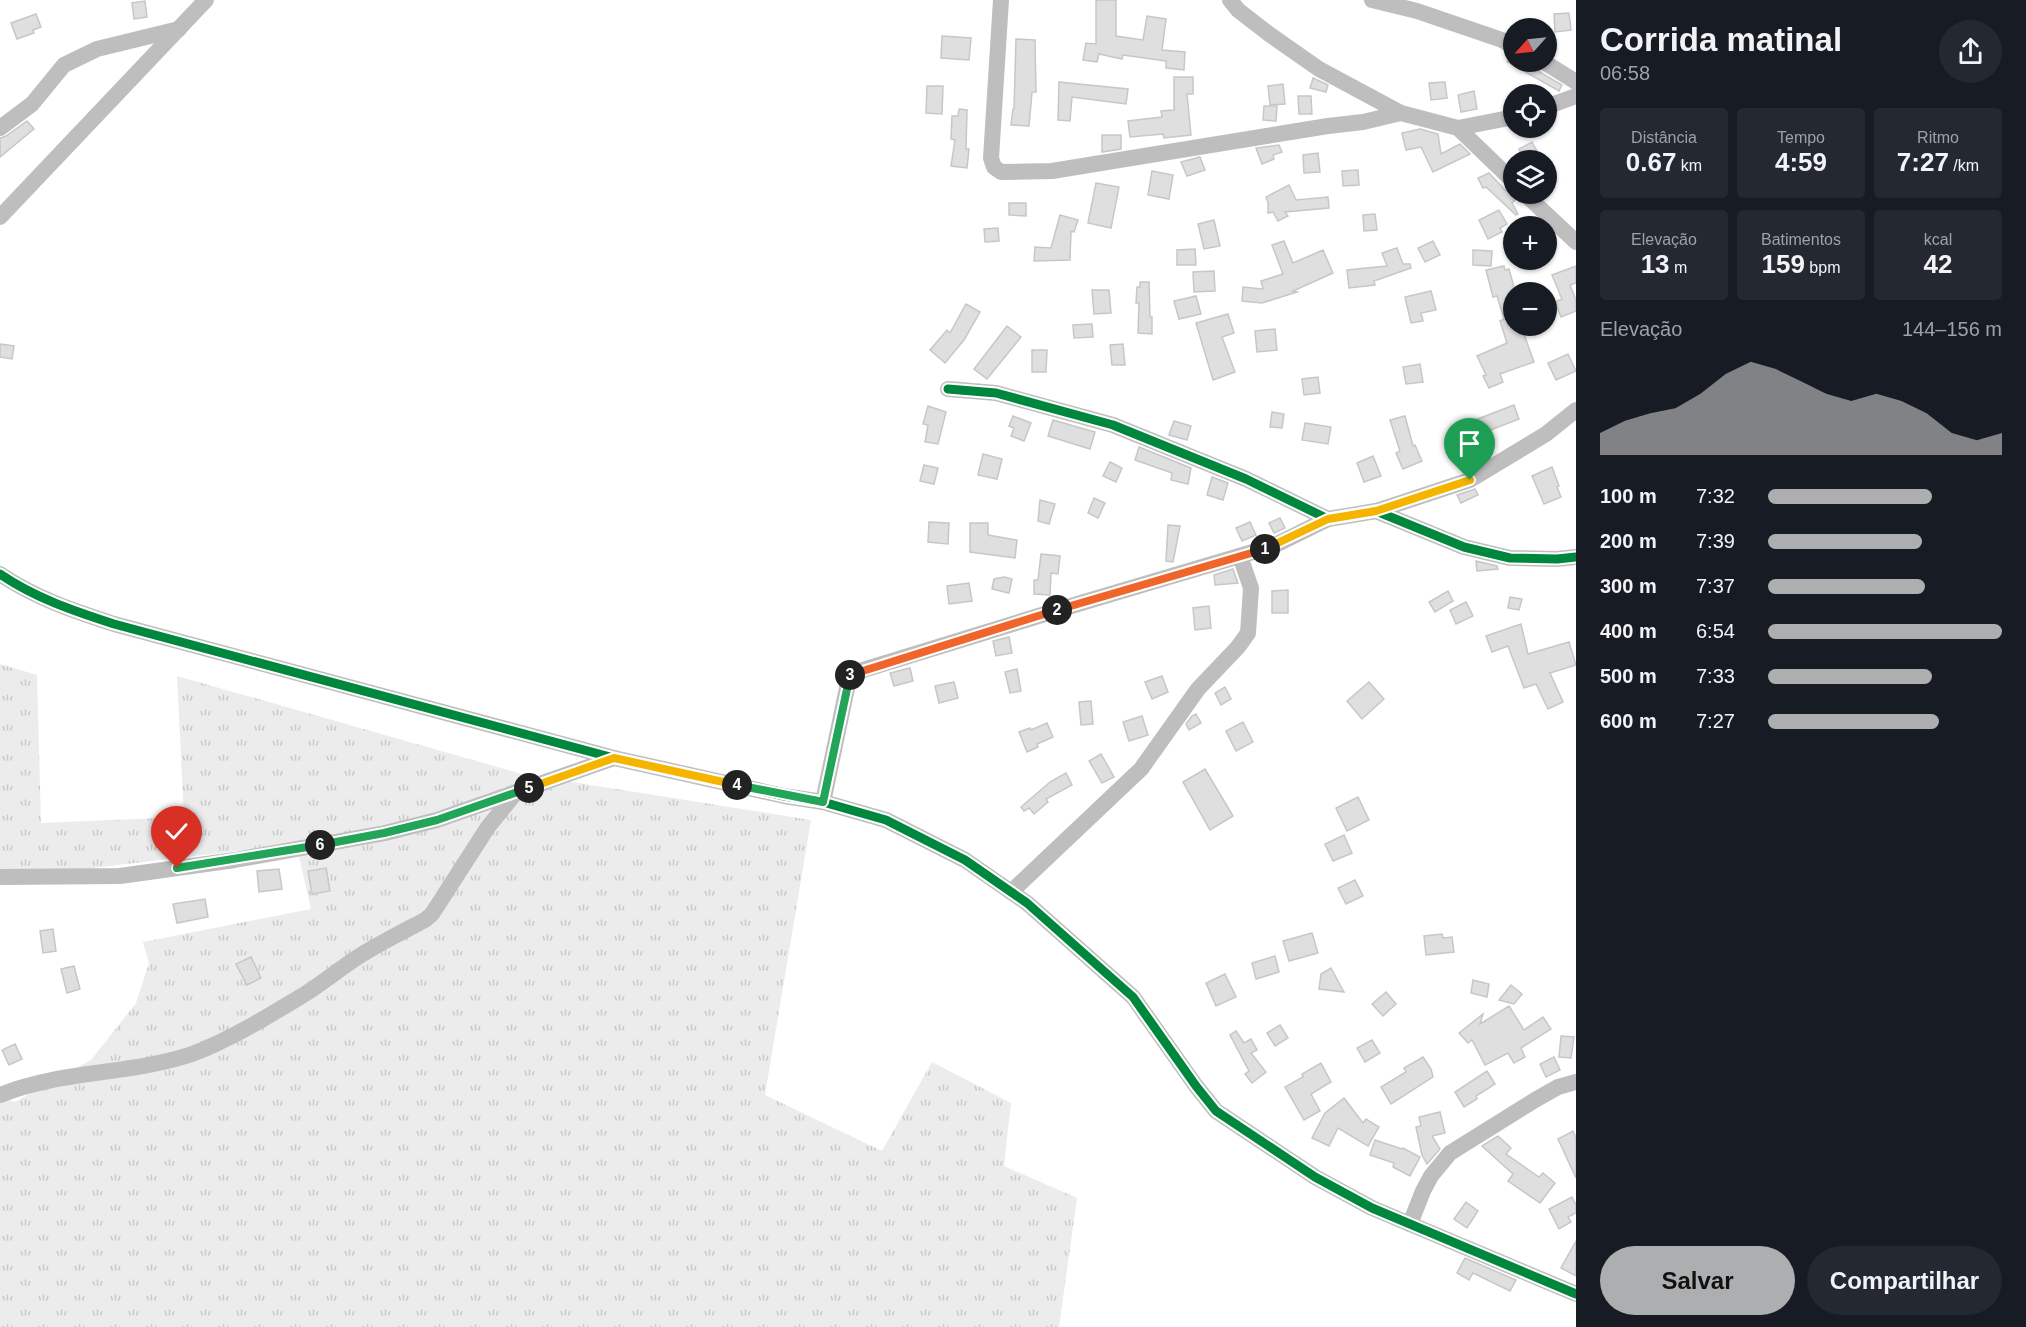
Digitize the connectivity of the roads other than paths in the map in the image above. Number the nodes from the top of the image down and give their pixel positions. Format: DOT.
graph roads {
  1 [pos="206,0"];
  2 [pos="1001,0"];
  3 [pos="1230,0"];
  4 [pos="1372,0"];
  5 [pos="179,29"];
  6 [pos="1503,40"];
  7 [pos="1557,70"];
  8 [pos="1576,82"];
  9 [pos="1576,96"];
  10 [pos="1557,103"];
  11 [pos="1401,113"];
  12 [pos="1503,119"];
  13 [pos="0,128"];
  14 [pos="1458,128"];
  15 [pos="1503,171"];
  16 [pos="1536,204"];
  17 [pos="0,217"];
  18 [pos="1576,242"];
  19 [pos="948,389"];
  20 [pos="1576,410"];
  21 [pos="1376,511"];
  22 [pos="1328,519"];
  23 [pos="1239,556"];
  24 [pos="1576,556"];
  25 [pos="0,574"];
  26 [pos="614,758"];
  27 [pos="514,794"];
  28 [pos="823,802"];
  29 [pos="0,877"];
  30 [pos="1011,891"];
  31 [pos="1576,1082"];
  32 [pos="0,1095"];
  33 [pos="1410,1224"];
  34 [pos="1576,1294"];
  1 -- 5 [label="street"];
  2 -- 11 [label="street"];
  3 -- 11 [label="street"];
  4 -- 6 [label="street"];
  5 -- 13 [label="street"];
  5 -- 17 [label="street"];
  7 -- 8 [label="street"];
  9 -- 10 [label="street"];
  11 -- 14 [label="street"];
  12 -- 14 [label="street"];
  14 -- 15 [label="street"];
  16 -- 18 [label="street"];
  19 -- 22 [label="street"];
  20 -- 21 [label="street"];
  21 -- 22 [label="street"];
  21 -- 24 [label="street"];
  22 -- 23 [label="street"];
  23 -- 28 [label="street"];
  23 -- 30 [label="street"];
  25 -- 26 [label="street"];
  26 -- 27 [label="street"];
  26 -- 28 [label="street"];
  27 -- 29 [label="street"];
  27 -- 32 [label="street"];
  28 -- 30 [label="street"];
  30 -- 33 [label="street"];
  31 -- 33 [label="street"];
  33 -- 34 [label="street"];
}
